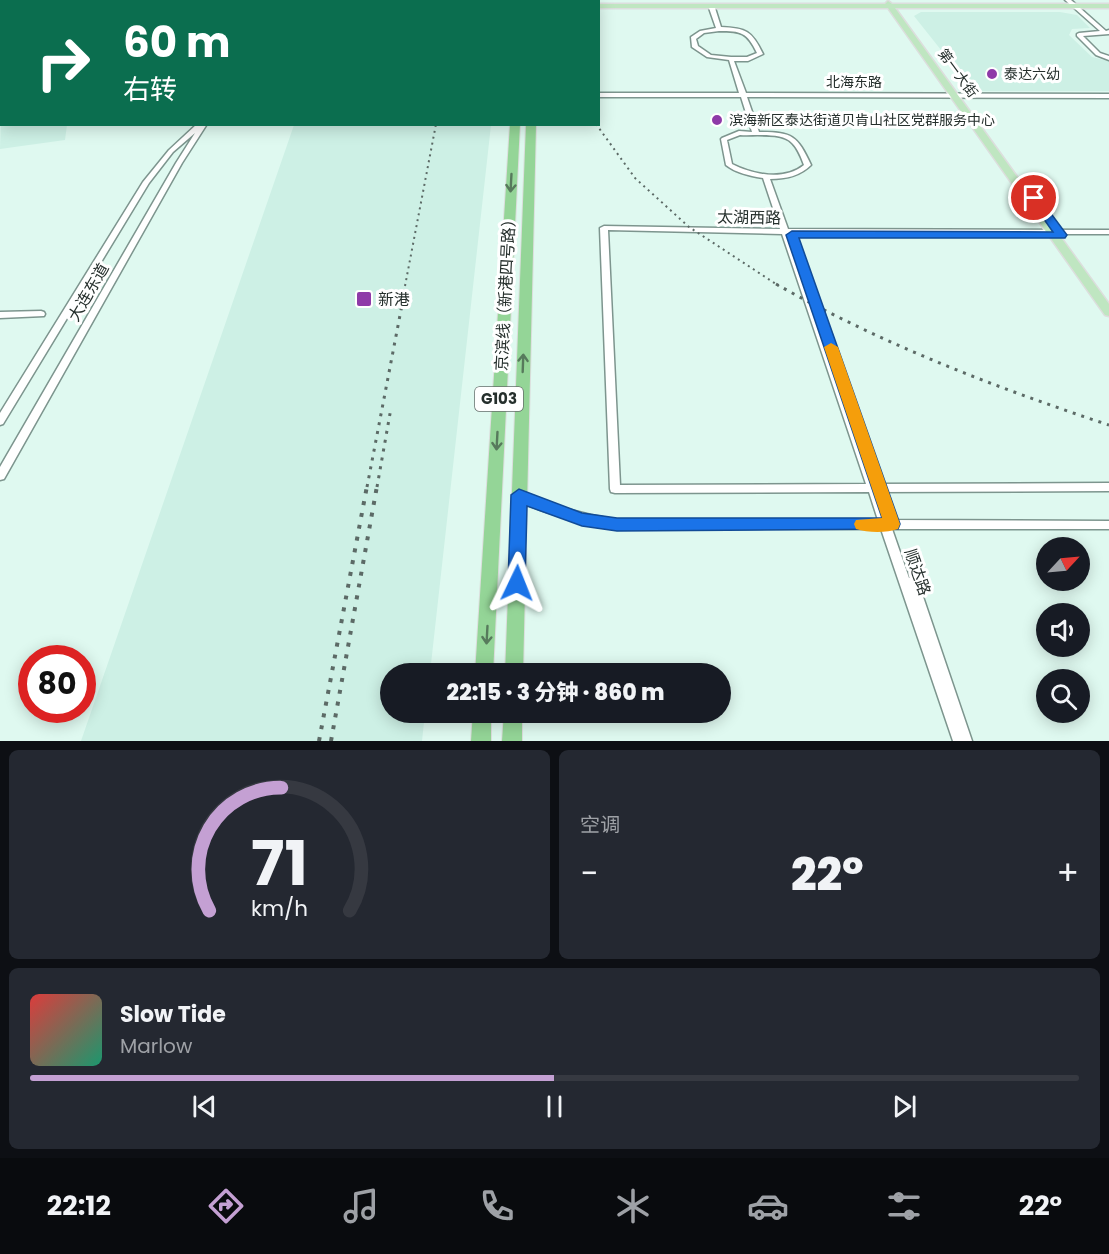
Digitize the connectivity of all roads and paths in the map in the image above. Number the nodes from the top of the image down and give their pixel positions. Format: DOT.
graph roads {
  1 [pos="556,0"];
  2 [pos="583,0"];
  3 [pos="610,0"];
  4 [pos="769,0"];
  5 [pos="1068,0"];
  6 [pos="891,3"];
  7 [pos="798,6"];
  8 [pos="1075,6"];
  9 [pos="1109,6"];
  10 [pos="600,8"];
  11 [pos="600,8"];
  12 [pos="712,9"];
  13 [pos="719,29"];
  14 [pos="1106,32"];
  15 [pos="1109,58"];
  16 [pos="730,59"];
  17 [pos="742,94"];
  18 [pos="600,95"];
  19 [pos="958,95"];
  20 [pos="1109,96"];
  21 [pos="201,126"];
  22 [pos="202,126"];
  23 [pos="514,126"];
  24 [pos="531,126"];
  25 [pos="756,134"];
  26 [pos="769,176"];
  27 [pos="789,233"];
  28 [pos="1057,234"];
  29 [pos="1109,234"];
  30 [pos="1109,302"];
  31 [pos="1109,312"];
  32 [pos="41,314"];
  33 [pos="0,315"];
  34 [pos="0,421"];
  35 [pos="0,476"];
  36 [pos="1109,487"];
  37 [pos="877,488"];
  38 [pos="519,495"];
  39 [pos="889,524"];
  40 [pos="1109,525"];
  41 [pos="485,663"];
  42 [pos="514,663"];
  43 [pos="482,723"];
  44 [pos="513,723"];
  45 [pos="481,741"];
  46 [pos="512,741"];
  47 [pos="959,741"];
  48 [pos="966,741"];
  1 -- 2 [label="main road"];
  3 -- 4 [label="main road"];
  5 -- 8 [label="street"];
  6 -- 7 [label="main road"];
  6 -- 8 [label="main road"];
  6 -- 19 [label="main road, 第一大街"];
  7 -- 10 [label="main road"];
  7 -- 12 [label="main road"];
  8 -- 9 [label="main road"];
  8 -- 14 [label="street"];
  11 -- 12 [label="main road"];
  12 -- 13 [label="street"];
  13 -- 16 [label="street"];
  13 -- 16 [label="street"];
  14 -- 15 [label="street"];
  16 -- 17 [label="street"];
  17 -- 18 [label="street, 北海东路"];
  17 -- 19 [label="street, 北海东路"];
  17 -- 25 [label="street"];
  19 -- 20 [label="street, 北海东路"];
  19 -- 28 [label="main road, 第一大街"];
  21 -- 34 [label="street"];
  22 -- 35 [label="street, 大连东道"];
  23 -- 41 [label="highway, 京滨线（新港四号路） / G103, one-way"];
  38 -- 24 [label="highway, 京滨线（新港四号路） / G103, one-way"];
  25 -- 26 [label="street"];
  25 -- 26 [label="street"];
  26 -- 27 [label="street, 顺达路"];
  27 -- 28 [label="street, 太湖西路"];
  27 -- 37 [label="street, 顺达路"];
  27 -- 37 [label="street, 太湖西路"];
  28 -- 29 [label="street, 太湖西路"];
  28 -- 30 [label="main road, 第一大街"];
  28 -- 31 [label="main road, 第一大街"];
  32 -- 33 [label="street"];
  36 -- 37 [label="street"];
  37 -- 39 [label="street, 顺达路"];
  38 -- 39 [label="street"];
  38 -- 42 [label="highway, 京滨线（新港四号路） / G103"];
  39 -- 40 [label="street"];
  39 -- 47 [label="street, 顺达路"];
  39 -- 48 [label="street, 顺达路"];
  43 -- 45 [label="highway"];
  44 -- 46 [label="highway"];
}
